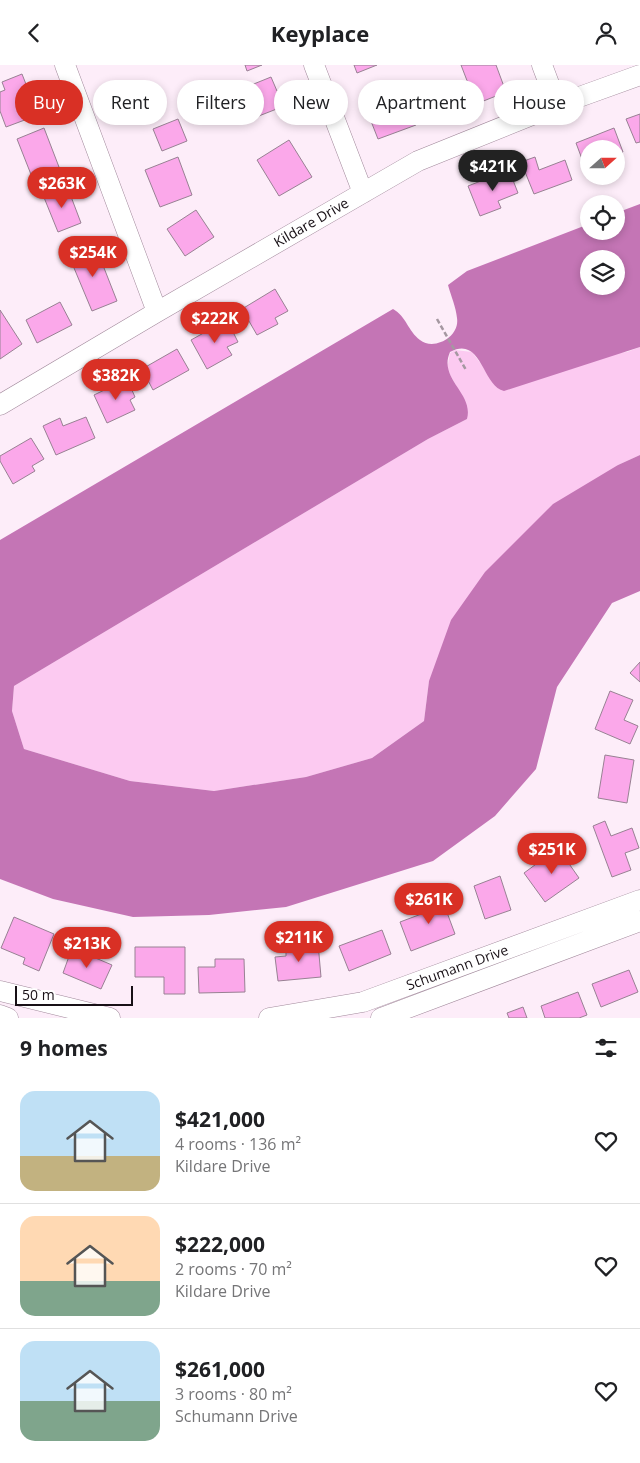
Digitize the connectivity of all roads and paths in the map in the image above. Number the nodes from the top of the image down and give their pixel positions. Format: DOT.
graph roads {
  1 [pos="65,65"];
  2 [pos="314,65"];
  3 [pos="542,65"];
  4 [pos="640,75"];
  5 [pos="548,80"];
  6 [pos="584,95"];
  7 [pos="507,125"];
  8 [pos="363,193"];
  9 [pos="157,311"];
  10 [pos="437,319"];
  11 [pos="466,370"];
  12 [pos="0,405"];
  13 [pos="640,900"];
  14 [pos="640,921"];
  15 [pos="0,991"];
  16 [pos="0,1015"];
  17 [pos="8,1018"];
  18 [pos="110,1018"];
  19 [pos="269,1018"];
  20 [pos="380,1018"];
  1 -- 9 [label="street"];
  2 -- 8 [label="street"];
  3 -- 5 [label="street"];
  4 -- 6 [label="street, Kildare Drive"];
  7 -- 8 [label="street, Kildare Drive"];
  8 -- 9 [label="street, Kildare Drive"];
  9 -- 12 [label="street, Kildare Drive"];
  10 -- 11 [label="path"];
  13 -- 19 [label="street, Schumann Drive"];
  14 -- 20 [label="street, Schumann Drive"];
  15 -- 18 [label="street"];
  16 -- 17 [label="street"];
}
